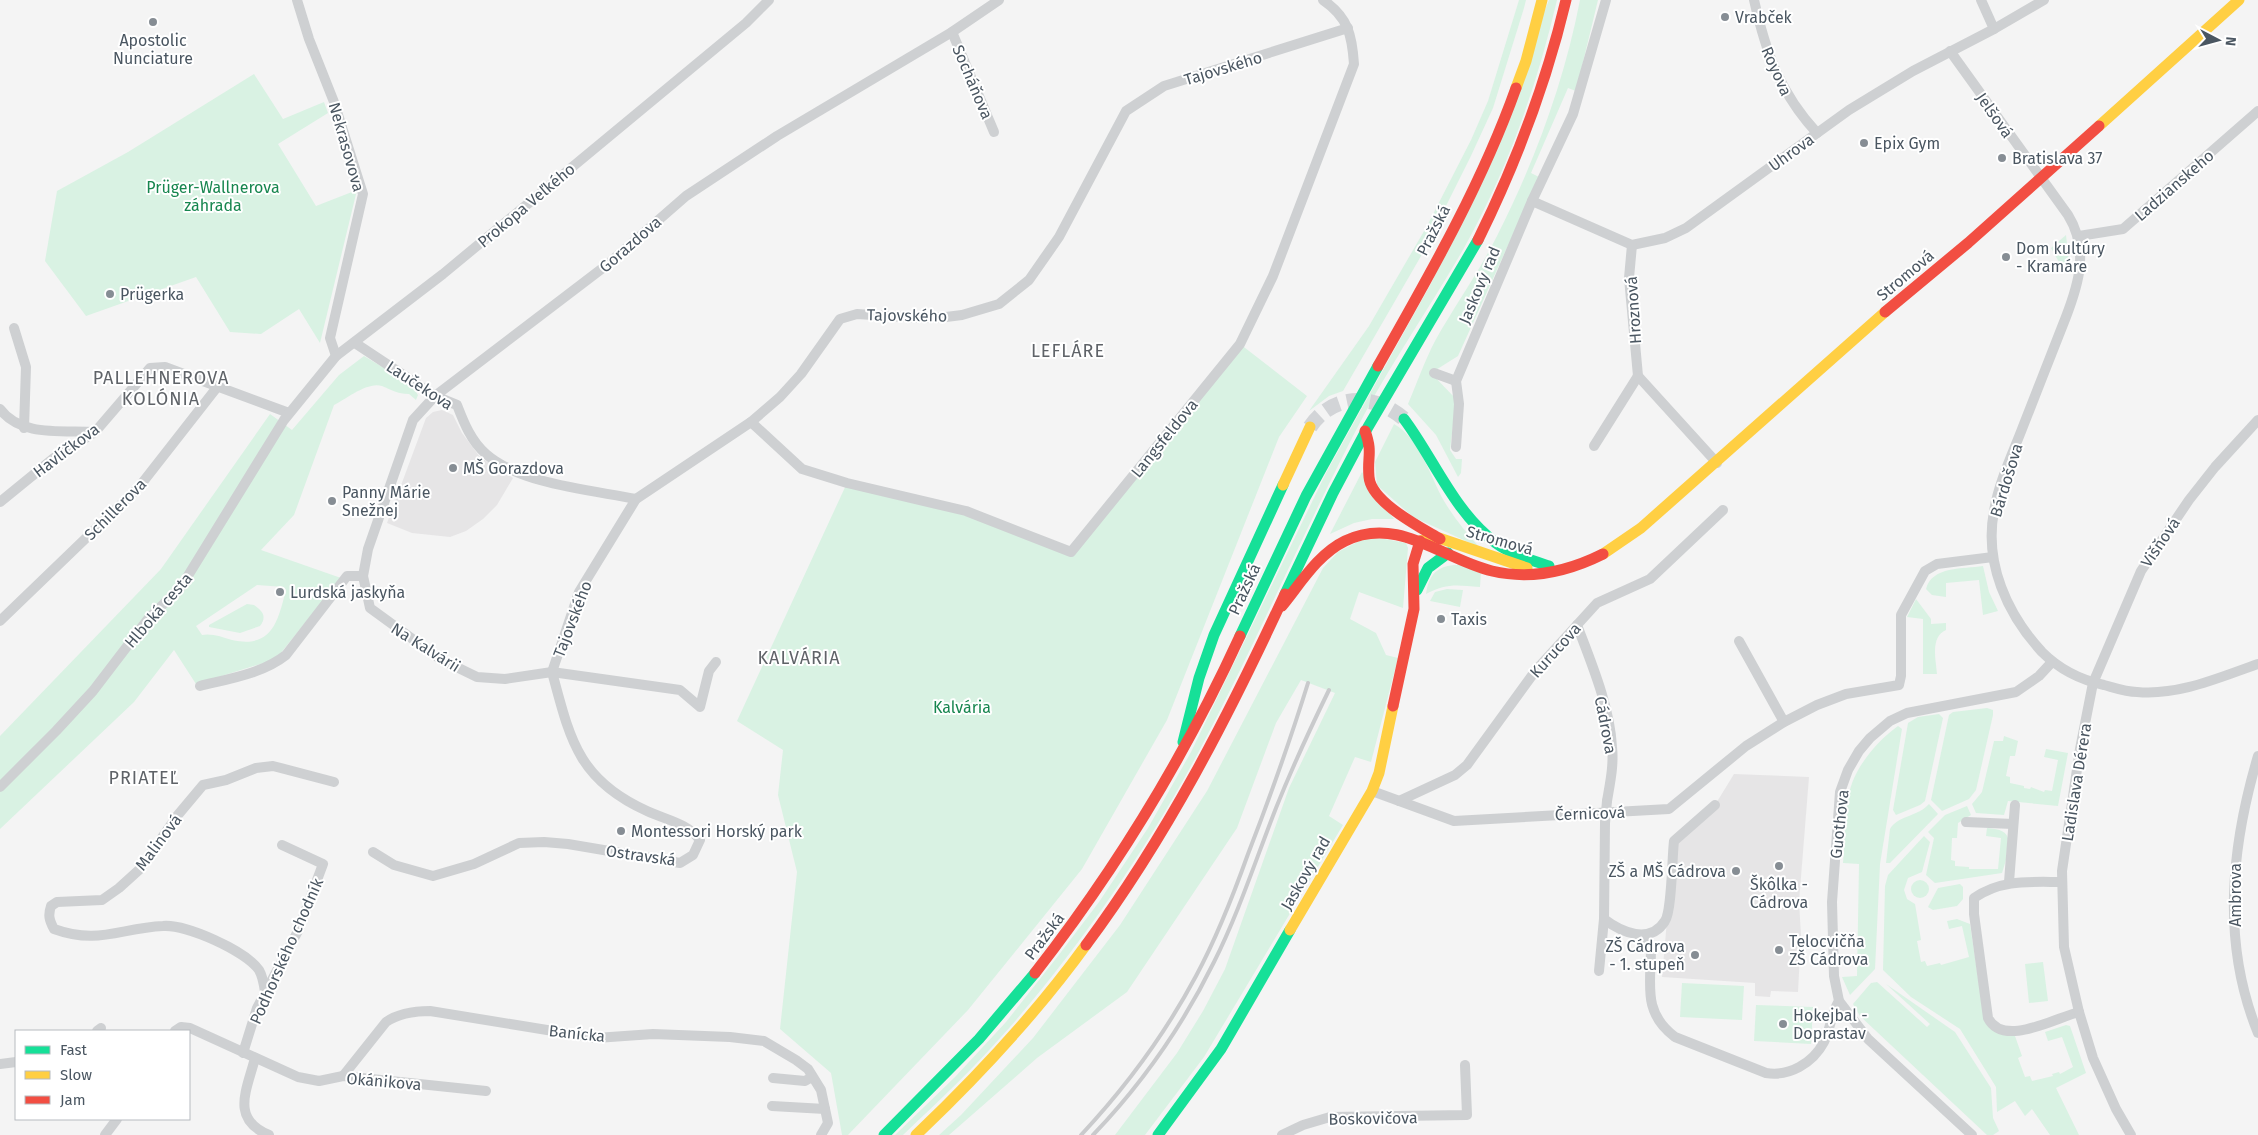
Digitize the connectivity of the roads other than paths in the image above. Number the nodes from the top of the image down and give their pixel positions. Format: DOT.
graph roads {
  1 [pos="297,0"];
  2 [pos="769,0"];
  3 [pos="999,0"];
  4 [pos="1323,0"];
  5 [pos="1542,0"];
  6 [pos="1566,0"];
  7 [pos="1606,0"];
  8 [pos="1754,0"];
  9 [pos="1981,0"];
  10 [pos="2044,0"];
  11 [pos="2239,0"];
  12 [pos="1348,28"];
  13 [pos="1994,29"];
  14 [pos="952,32"];
  15 [pos="1950,51"];
  16 [pos="2258,111"];
  17 [pos="994,132"];
  18 [pos="1817,133"];
  19 [pos="2040,178"];
  20 [pos="1532,201"];
  21 [pos="2079,236"];
  22 [pos="1632,245"];
  23 [pos="14,328"];
  24 [pos="355,343"];
  25 [pos="336,356"];
  26 [pos="1434,373"];
  27 [pos="1638,376"];
  28 [pos="1456,381"];
  29 [pos="218,386"];
  30 [pos="435,396"];
  31 [pos="0,408"];
  32 [pos="289,414"];
  33 [pos="1404,420"];
  34 [pos="2258,420"];
  35 [pos="751,422"];
  36 [pos="1310,427"];
  37 [pos="24,428"];
  38 [pos="95,432"];
  39 [pos="1365,432"];
  40 [pos="1594,446"];
  41 [pos="1456,447"];
  42 [pos="1717,463"];
  43 [pos="636,499"];
  44 [pos="0,502"];
  45 [pos="1723,510"];
  46 [pos="1439,538"];
  47 [pos="1420,541"];
  48 [pos="1448,553"];
  49 [pos="1993,557"];
  50 [pos="1583,564"];
  51 [pos="1549,566"];
  52 [pos="363,576"];
  53 [pos="1414,600"];
  54 [pos="1274,615"];
  55 [pos="0,621"];
  56 [pos="1577,624"];
  57 [pos="1739,642"];
  58 [pos="716,662"];
  59 [pos="2052,662"];
  60 [pos="2258,664"];
  61 [pos="552,672"];
  62 [pos="2093,683"];
  63 [pos="200,686"];
  64 [pos="1784,722"];
  65 [pos="1180,756"];
  66 [pos="2258,756"];
  67 [pos="334,782"];
  68 [pos="0,787"];
  69 [pos="1372,791"];
  70 [pos="1399,801"];
  71 [pos="1715,805"];
  72 [pos="2015,805"];
  73 [pos="1966,822"];
  74 [pos="2013,824"];
  75 [pos="282,844"];
  76 [pos="373,852"];
  77 [pos="2009,882"];
  78 [pos="2062,882"];
  79 [pos="1604,919"];
  80 [pos="1640,936"];
  81 [pos="1599,970"];
  82 [pos="265,992"];
  83 [pos="1839,1000"];
  84 [pos="2079,1012"];
  85 [pos="176,1030"];
  86 [pos="2258,1033"];
  87 [pos="242,1053"];
  88 [pos="255,1058"];
  89 [pos="15,1062"];
  90 [pos="0,1064"];
  91 [pos="1465,1066"];
  92 [pos="343,1076"];
  93 [pos="812,1076"];
  94 [pos="773,1078"];
  95 [pos="486,1091"];
  96 [pos="772,1106"];
  97 [pos="825,1109"];
  98 [pos="116,1120"];
  99 [pos="105,1135"];
  100 [pos="269,1135"];
  101 [pos="821,1135"];
  102 [pos="884,1135"];
  103 [pos="916,1135"];
  104 [pos="1158,1135"];
  105 [pos="1282,1135"];
  106 [pos="1972,1135"];
  107 [pos="2131,1135"];
  1 -- 25 [label="street, Nekrasovova"];
  2 -- 24 [label="street, Prokopa Veľkého"];
  3 -- 14 [label="street, Gorazdova"];
  4 -- 12 [label="street, Langsfeldova"];
  5 -- 65 [label="street, Pražská"];
  6 -- 39 [label="street"];
  7 -- 20 [label="street"];
  8 -- 18 [label="street, Royova"];
  9 -- 13 [label="street"];
  10 -- 13 [label="street, Uhrova"];
  11 -- 19 [label="street, Stromová"];
  12 -- 35 [label="street, Tajovského"];
  12 -- 35 [label="street, Langsfeldova"];
  13 -- 15 [label="street, Uhrova"];
  14 -- 17 [label="street, Socháňova"];
  14 -- 30 [label="street, Gorazdova"];
  15 -- 18 [label="street, Uhrova"];
  15 -- 19 [label="street, Jelšová"];
  16 -- 21 [label="street, Ladzianskeho"];
  18 -- 22 [label="street, Uhrova"];
  19 -- 21 [label="street, Bárdošova"];
  19 -- 42 [label="street, Stromová"];
  20 -- 22 [label="street"];
  20 -- 28 [label="street, Jaskový rad"];
  21 -- 49 [label="street, Bárdošova"];
  22 -- 27 [label="street, Hroznová"];
  23 -- 37 [label="street"];
  24 -- 25 [label="street, Prokopa Veľkého"];
  24 -- 30 [label="street, Laučekova"];
  25 -- 32 [label="street, Prokopa Veľkého"];
  26 -- 28 [label="street"];
  27 -- 40 [label="street"];
  27 -- 42 [label="street"];
  28 -- 41 [label="street, Jaskový rad"];
  29 -- 32 [label="street, Havlíčkova"];
  29 -- 38 [label="street, Havlíčkova"];
  29 -- 55 [label="street, Schillerova"];
  30 -- 43 [label="street, Laučekova"];
  30 -- 52 [label="street, Gorazdova"];
  31 -- 37 [label="street"];
  32 -- 68 [label="street, Hlboká cesta"];
  33 -- 51 [label="street"];
  34 -- 62 [label="street, Višňová"];
  35 -- 43 [label="street, Tajovského"];
  36 -- 65 [label="street"];
  37 -- 38 [label="street"];
  38 -- 44 [label="street, Havlíčkova"];
  39 -- 46 [label="street"];
  39 -- 54 [label="street"];
  42 -- 50 [label="street, Stromová"];
  43 -- 61 [label="street, Tajovského"];
  45 -- 56 [label="street, Kurucova"];
  46 -- 47 [label="street, Stromová"];
  46 -- 48 [label="street, Stromová"];
  46 -- 51 [label="street, Stromová"];
  47 -- 48 [label="street"];
  47 -- 53 [label="street, Jaskový rad"];
  47 -- 54 [label="street"];
  48 -- 50 [label="street, Stromová"];
  48 -- 53 [label="street, Jaskový rad"];
  49 -- 59 [label="street, Bárdošova"];
  49 -- 64 [label="street, Černicová"];
  50 -- 51 [label="street, Stromová"];
  52 -- 61 [label="street, Na Kalvárii"];
  52 -- 63 [label="street"];
  53 -- 69 [label="street, Jaskový rad"];
  54 -- 103 [label="street"];
  56 -- 70 [label="street, Kurucova"];
  56 -- 79 [label="street, Cádrova, bridge"];
  57 -- 64 [label="street"];
  58 -- 61 [label="street, Na Kalvárii"];
  59 -- 62 [label="street, Bárdošova"];
  59 -- 83 [label="street, Guothova"];
  60 -- 62 [label="street, Bárdošova"];
  61 -- 76 [label="street, Ostravská"];
  62 -- 78 [label="street, Ladislava Dérera"];
  64 -- 70 [label="street, Černicová"];
  65 -- 102 [label="street, Pražská"];
  66 -- 86 [label="street, Ambrova"];
  67 -- 82 [label="street, Malinová"];
  69 -- 70 [label="street, Černicová"];
  69 -- 104 [label="street, Jaskový rad"];
  71 -- 80 [label="street"];
  72 -- 74 [label="street"];
  73 -- 74 [label="street"];
  74 -- 77 [label="street"];
  75 -- 82 [label="street, Podhorského chodník"];
  77 -- 78 [label="street"];
  77 -- 84 [label="street"];
  78 -- 84 [label="street, Ladislava Dérera"];
  79 -- 80 [label="street"];
  79 -- 81 [label="street, Cádrova"];
  80 -- 83 [label="street"];
  82 -- 87 [label="street, Podhorského chodník"];
  83 -- 106 [label="street, Guothova"];
  84 -- 107 [label="street, Ladislava Dérera"];
  85 -- 87 [label="street, Okánikova"];
  87 -- 88 [label="street, Okánikova"];
  88 -- 92 [label="street, Okánikova"];
  88 -- 100 [label="street"];
  89 -- 90 [label="street"];
  91 -- 105 [label="street, Boskovičova"];
  92 -- 93 [label="street, Banícka"];
  92 -- 95 [label="street, Okánikova"];
  93 -- 94 [label="street"];
  93 -- 97 [label="street, Banícka"];
  96 -- 97 [label="street"];
  97 -- 101 [label="street"];
  98 -- 99 [label="street"];
}
